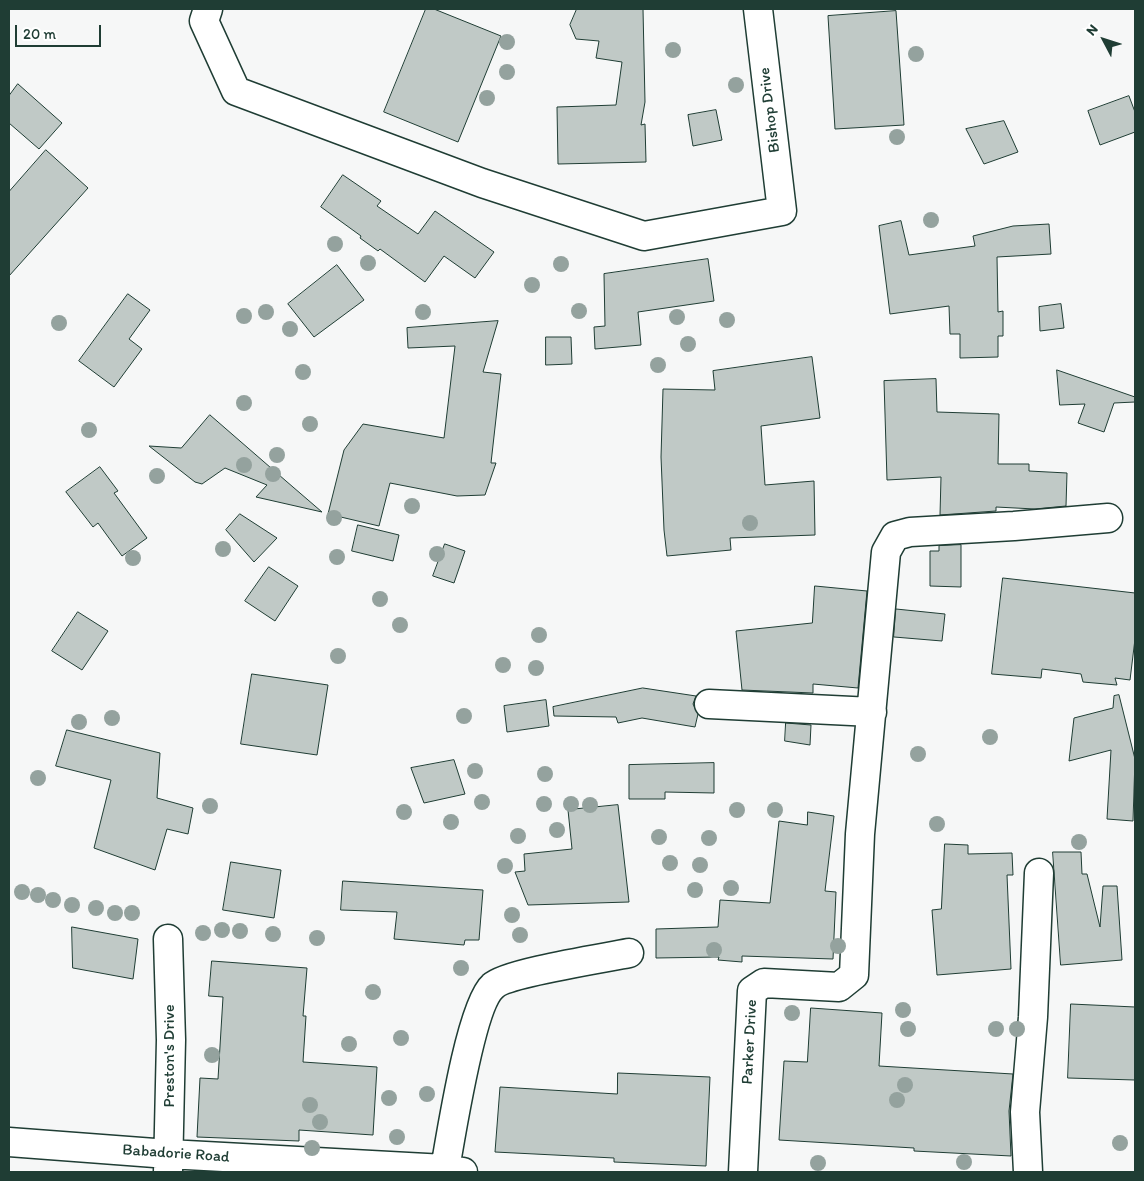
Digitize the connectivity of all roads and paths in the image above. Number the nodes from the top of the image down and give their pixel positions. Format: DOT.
graph roads {
  1 [pos="208,9"];
  2 [pos="758,9"];
  3 [pos="1108,518"];
  4 [pos="709,704"];
  5 [pos="872,712"];
  6 [pos="1039,873"];
  7 [pos="168,939"];
  8 [pos="629,953"];
  9 [pos="9,1142"];
  10 [pos="168,1163"];
  11 [pos="454,1171"];
  12 [pos="744,1172"];
  13 [pos="1028,1172"];
  1 -- 2 [label="street, Bishop Drive"];
  3 -- 5 [label="street"];
  4 -- 5 [label="street"];
  5 -- 12 [label="street, Parker Drive"];
  6 -- 13 [label="street"];
  7 -- 10 [label="street, Preston's Drive"];
  8 -- 11 [label="street"];
  9 -- 10 [label="street, Babadorie Road"];
  10 -- 11 [label="street, Babadorie Road"];
}
